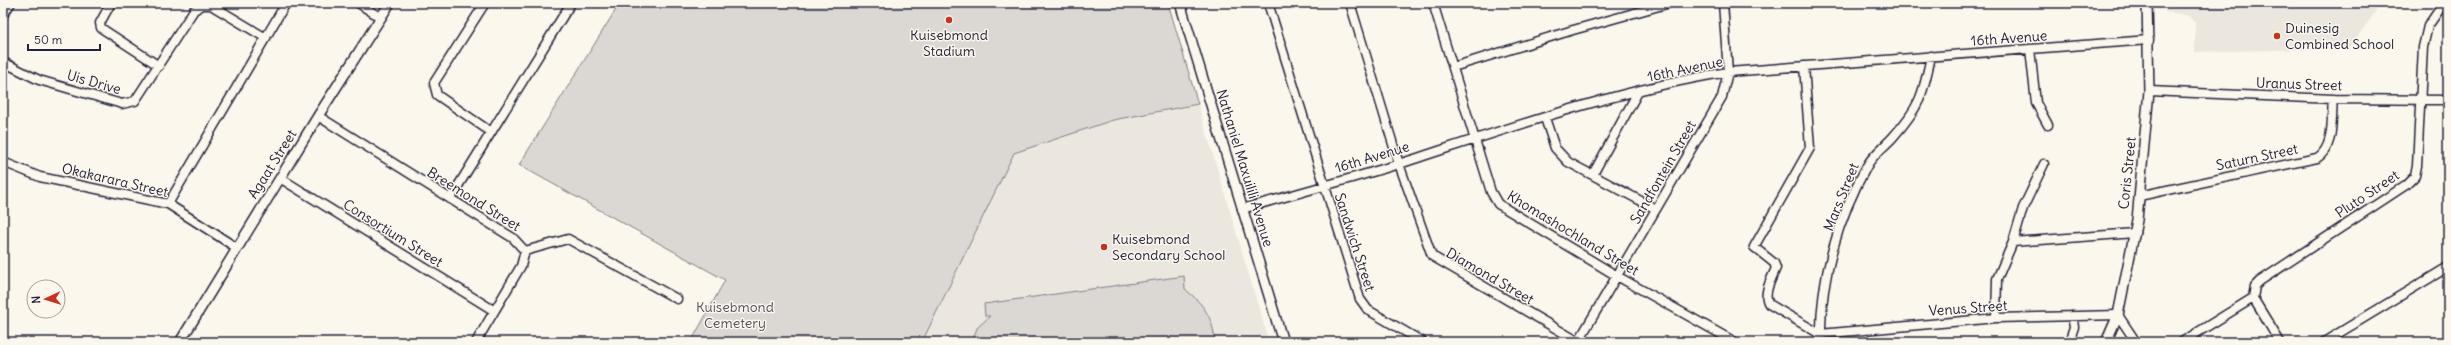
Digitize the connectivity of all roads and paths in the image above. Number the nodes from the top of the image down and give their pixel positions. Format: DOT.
graph roads {
  1 [pos="10,3"];
  2 [pos="111,3"];
  3 [pos="286,3"];
  4 [pos="358,3"];
  5 [pos="390,3"];
  6 [pos="485,3"];
  7 [pos="571,3"];
  8 [pos="1180,3"];
  9 [pos="1268,3"];
  10 [pos="1350,3"];
  11 [pos="1433,3"];
  12 [pos="1670,3"];
  13 [pos="1724,3"];
  14 [pos="2147,3"];
  15 [pos="2444,3"];
  16 [pos="3,15"];
  17 [pos="381,18"];
  18 [pos="266,38"];
  19 [pos="2149,40"];
  20 [pos="2030,49"];
  21 [pos="1931,56"];
  22 [pos="3,62"];
  23 [pos="159,66"];
  24 [pos="1804,66"];
  25 [pos="1453,67"];
  26 [pos="1728,72"];
  27 [pos="2149,91"];
  28 [pos="1638,92"];
  29 [pos="2333,99"];
  30 [pos="2421,100"];
  31 [pos="2448,100"];
  32 [pos="318,116"];
  33 [pos="1545,118"];
  34 [pos="2048,125"];
  35 [pos="491,132"];
  36 [pos="1475,138"];
  37 [pos="3,162"];
  38 [pos="1399,164"];
  39 [pos="2044,164"];
  40 [pos="1593,174"];
  41 [pos="280,178"];
  42 [pos="1323,186"];
  43 [pos="2139,196"];
  44 [pos="450,199"];
  45 [pos="168,204"];
  46 [pos="1242,209"];
  47 [pos="1656,209"];
  48 [pos="2135,233"];
  49 [pos="2013,242"];
  50 [pos="237,248"];
  51 [pos="525,251"];
  52 [pos="2448,266"];
  53 [pos="1617,276"];
  54 [pos="677,298"];
  55 [pos="2253,298"];
  56 [pos="493,310"];
  57 [pos="2118,315"];
  58 [pos="2072,316"];
  59 [pos="1996,318"];
  60 [pos="1821,338"];
  61 [pos="180,342"];
  62 [pos="476,342"];
  63 [pos="1283,342"];
  64 [pos="1423,342"];
  65 [pos="1579,342"];
  66 [pos="1735,342"];
  67 [pos="2069,342"];
  68 [pos="2106,342"];
  69 [pos="2136,342"];
  70 [pos="2182,342"];
  71 [pos="2280,342"];
  72 [pos="2324,342"];
  1 -- 16 [label="street"];
  2 -- 23 [label="street"];
  3 -- 18 [label="street"];
  4 -- 17 [label="street"];
  5 -- 17 [label="street, Agaat Street"];
  6 -- 35 [label="street"];
  7 -- 35 [label="street"];
  8 -- 46 [label="street, Nathaniel Maxuilili Avenue"];
  9 -- 42 [label="street, Sandwich Street"];
  10 -- 38 [label="street, Diamond Street"];
  11 -- 25 [label="street, Khomashochland Street"];
  12 -- 25 [label="street"];
  13 -- 26 [label="street, Sandfontein Street"];
  14 -- 19 [label="street, Coris Street"];
  15 -- 30 [label="street, Pluto Street"];
  17 -- 32 [label="street, Agaat Street"];
  18 -- 23 [label="street, Uis Drive"];
  18 -- 45 [label="street"];
  19 -- 20 [label="street, 16th Avenue"];
  19 -- 27 [label="street, Coris Street"];
  20 -- 21 [label="street, 16th Avenue"];
  20 -- 34 [label="street"];
  21 -- 24 [label="street, 16th Avenue"];
  21 -- 60 [label="street, Mars Street"];
  22 -- 23 [label="street, Uis Drive"];
  24 -- 26 [label="street, 16th Avenue"];
  24 -- 60 [label="street"];
  25 -- 36 [label="street, Khomashochland Street"];
  26 -- 28 [label="street, 16th Avenue"];
  26 -- 47 [label="street, Sandfontein Street"];
  27 -- 29 [label="street, Uranus Street"];
  27 -- 43 [label="street, Coris Street"];
  28 -- 33 [label="street, 16th Avenue"];
  28 -- 40 [label="street"];
  29 -- 30 [label="street, Uranus Street"];
  29 -- 43 [label="street, Saturn Street"];
  30 -- 31 [label="street, Uranus Street"];
  30 -- 55 [label="street, Pluto Street"];
  32 -- 41 [label="street, Agaat Street"];
  32 -- 44 [label="street, Breemond Street"];
  33 -- 36 [label="street, 16th Avenue"];
  33 -- 40 [label="street"];
  35 -- 44 [label="street"];
  36 -- 38 [label="street, 16th Avenue"];
  36 -- 53 [label="street, Khomashochland Street"];
  37 -- 45 [label="street, Okakarara Street"];
  38 -- 42 [label="street, 16th Avenue"];
  38 -- 65 [label="street, Diamond Street"];
  39 -- 49 [label="street"];
  40 -- 47 [label="street"];
  41 -- 50 [label="street, Agaat Street"];
  41 -- 56 [label="street, Consortium Street"];
  42 -- 46 [label="street, 16th Avenue"];
  42 -- 64 [label="street, Sandwich Street"];
  43 -- 48 [label="street, Coris Street"];
  44 -- 51 [label="street, Breemond Street"];
  45 -- 50 [label="street, Okakarara Street"];
  46 -- 63 [label="street, Nathaniel Maxuilili Avenue"];
  47 -- 53 [label="street, Sandfontein Street"];
  48 -- 49 [label="street"];
  48 -- 57 [label="street, Coris Street"];
  49 -- 59 [label="street"];
  50 -- 61 [label="street, Agaat Street"];
  51 -- 54 [label="street"];
  51 -- 56 [label="street, Breemond Street"];
  52 -- 72 [label="street"];
  53 -- 65 [label="street, Sandfontein Street"];
  53 -- 66 [label="street, Khomashochland Street"];
  55 -- 70 [label="street"];
  55 -- 71 [label="street"];
  56 -- 62 [label="street, Breemond Street"];
  57 -- 58 [label="street, Venus Street"];
  57 -- 68 [label="street, Coris Street"];
  57 -- 69 [label="street"];
  58 -- 59 [label="street, Venus Street"];
  58 -- 67 [label="street"];
  59 -- 60 [label="street, Venus Street"];
}
